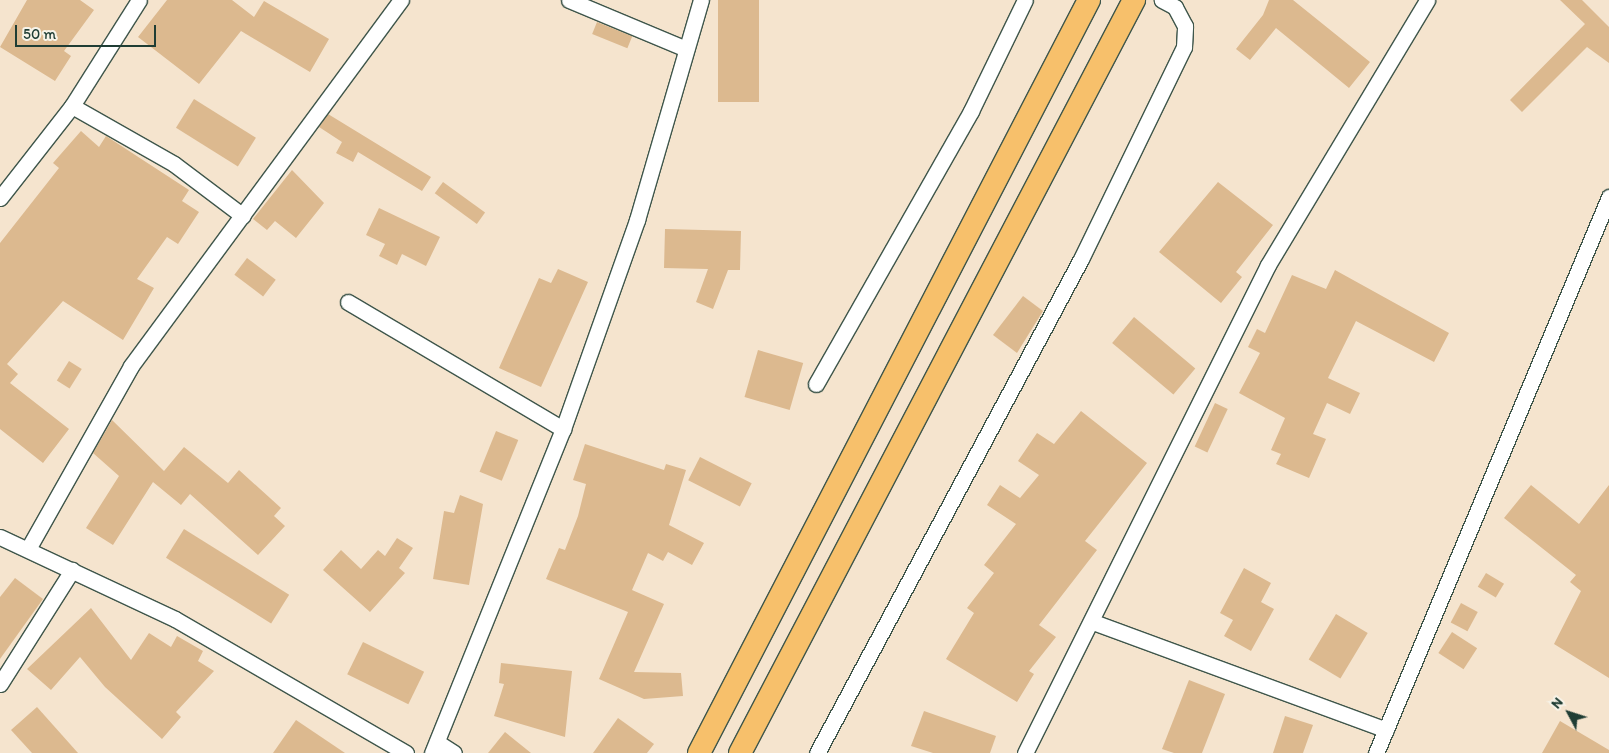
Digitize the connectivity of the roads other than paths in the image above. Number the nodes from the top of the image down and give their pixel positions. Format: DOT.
graph roads {
  1 [pos="139,0"];
  2 [pos="401,0"];
  3 [pos="569,0"];
  4 [pos="701,0"];
  5 [pos="1025,0"];
  6 [pos="1089,0"];
  7 [pos="1134,0"];
  8 [pos="1162,0"];
  9 [pos="1427,0"];
  10 [pos="686,49"];
  11 [pos="72,106"];
  12 [pos="1609,197"];
  13 [pos="0,198"];
  14 [pos="243,216"];
  15 [pos="348,302"];
  16 [pos="816,384"];
  17 [pos="563,429"];
  18 [pos="0,537"];
  19 [pos="28,549"];
  20 [pos="72,570"];
  21 [pos="1092,622"];
  22 [pos="0,684"];
  23 [pos="1386,730"];
  24 [pos="434,748"];
  25 [pos="406,753"];
  26 [pos="454,753"];
  27 [pos="699,753"];
  28 [pos="740,753"];
  29 [pos="817,753"];
  30 [pos="1025,753"];
  31 [pos="1376,753"];
  1 -- 11 [label="street"];
  2 -- 14 [label="street"];
  3 -- 10 [label="street"];
  4 -- 10 [label="street"];
  5 -- 16 [label="street"];
  6 -- 27 [label="main road"];
  7 -- 28 [label="main road"];
  8 -- 29 [label="street"];
  9 -- 21 [label="street"];
  10 -- 17 [label="street"];
  11 -- 13 [label="street"];
  11 -- 14 [label="street"];
  12 -- 23 [label="street"];
  14 -- 19 [label="street"];
  15 -- 17 [label="street"];
  17 -- 24 [label="street"];
  18 -- 19 [label="street"];
  19 -- 20 [label="street"];
  20 -- 22 [label="street"];
  20 -- 25 [label="street"];
  21 -- 23 [label="street"];
  21 -- 30 [label="street"];
  23 -- 31 [label="street"];
  24 -- 26 [label="street"];
}
